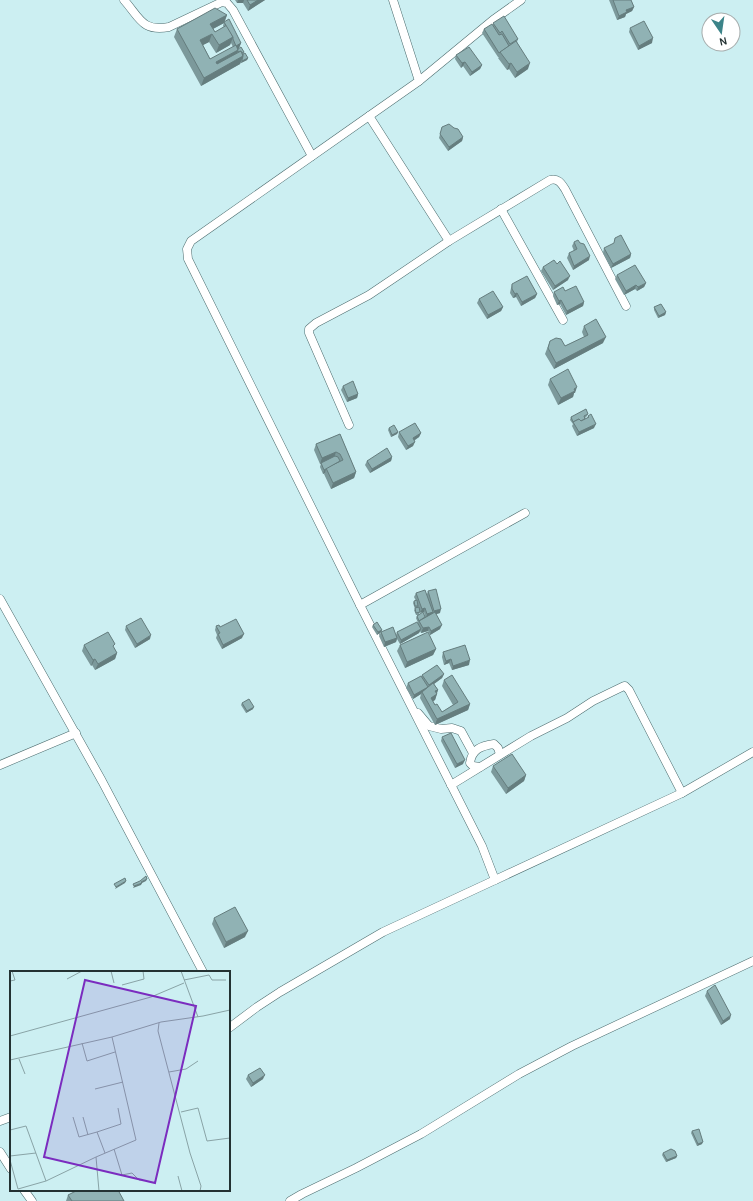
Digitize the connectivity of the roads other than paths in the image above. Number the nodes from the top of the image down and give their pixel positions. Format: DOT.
graph roads {
  1 [pos="124,0"];
  2 [pos="393,0"];
  3 [pos="521,0"];
  4 [pos="419,81"];
  5 [pos="369,116"];
  6 [pos="312,156"];
  7 [pos="502,209"];
  8 [pos="449,241"];
  9 [pos="626,306"];
  10 [pos="563,320"];
  11 [pos="349,425"];
  12 [pos="525,514"];
  13 [pos="0,599"];
  14 [pos="360,605"];
  15 [pos="411,707"];
  16 [pos="76,733"];
  17 [pos="753,752"];
  18 [pos="473,753"];
  19 [pos="500,754"];
  20 [pos="0,765"];
  21 [pos="480,767"];
  22 [pos="451,785"];
  23 [pos="682,792"];
  24 [pos="495,880"];
  25 [pos="753,961"];
  26 [pos="202,971"];
  27 [pos="230,1027"];
  28 [pos="10,1117"];
  29 [pos="0,1121"];
  30 [pos="0,1152"];
  31 [pos="10,1167"];
  32 [pos="25,1191"];
  33 [pos="32,1201"];
  34 [pos="290,1201"];
  1 -- 6 [label="street"];
  2 -- 4 [label="street"];
  3 -- 4 [label="street"];
  4 -- 5 [label="street"];
  5 -- 6 [label="street"];
  5 -- 8 [label="street"];
  6 -- 14 [label="street"];
  7 -- 8 [label="street"];
  7 -- 9 [label="street"];
  7 -- 10 [label="street"];
  8 -- 11 [label="street"];
  12 -- 14 [label="street"];
  13 -- 16 [label="street"];
  14 -- 15 [label="street"];
  15 -- 18 [label="street"];
  15 -- 22 [label="street"];
  16 -- 20 [label="street"];
  16 -- 26 [label="street"];
  17 -- 23 [label="street"];
  18 -- 19 [label="street"];
  18 -- 21 [label="street"];
  19 -- 21 [label="street"];
  19 -- 23 [label="street"];
  21 -- 22 [label="street"];
  22 -- 24 [label="street"];
  23 -- 24 [label="street"];
  24 -- 27 [label="street"];
  25 -- 34 [label="street"];
  28 -- 29 [label="street"];
  30 -- 31 [label="street"];
  32 -- 33 [label="street"];
}
